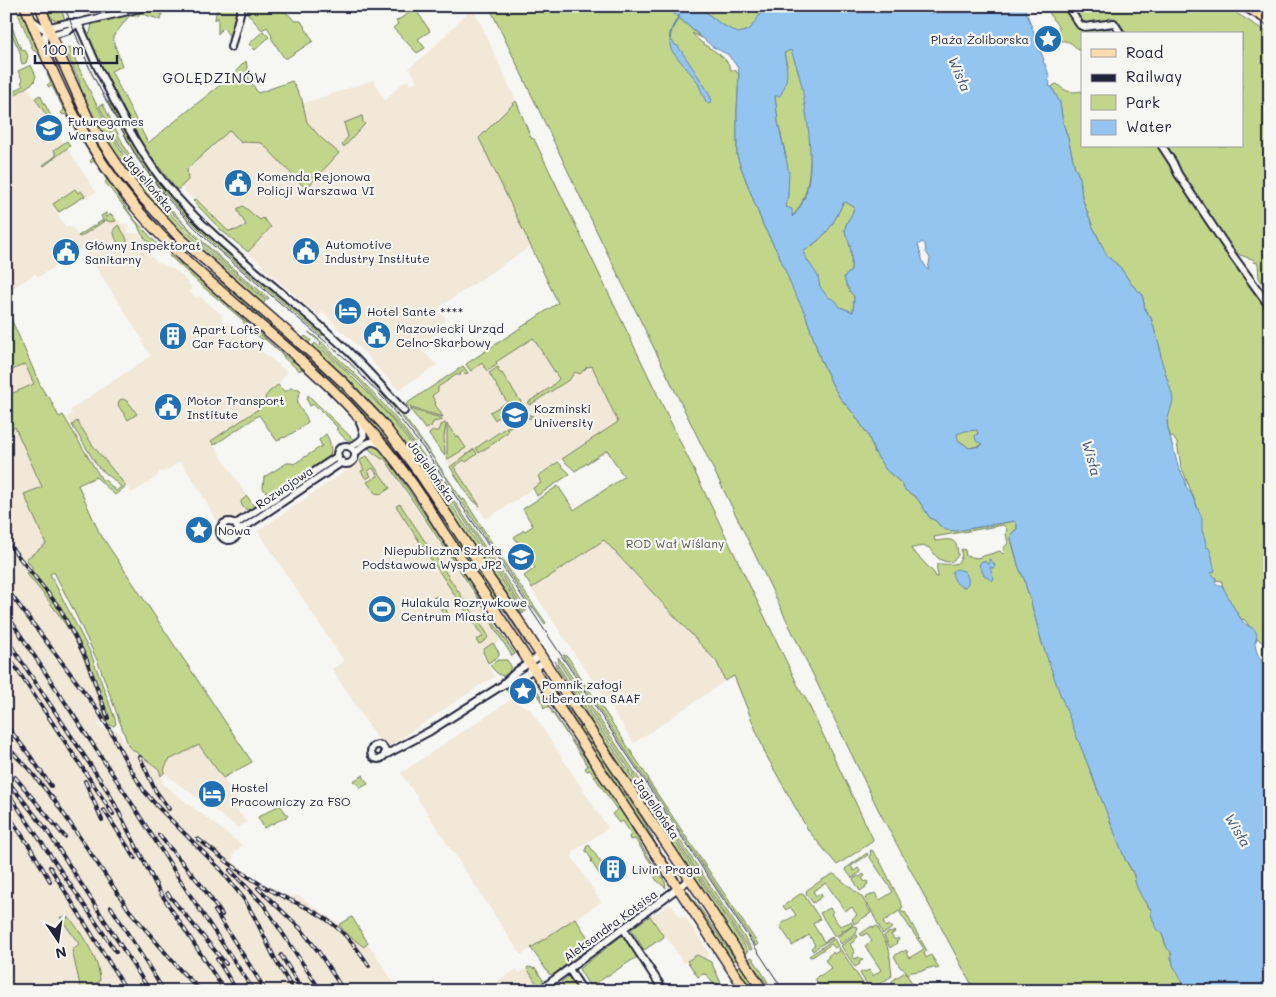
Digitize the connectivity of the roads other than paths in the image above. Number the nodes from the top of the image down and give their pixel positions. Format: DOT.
graph roads {
  1 [pos="26,6"];
  2 [pos="40,6"];
  3 [pos="149,6"];
  4 [pos="242,6"];
  5 [pos="1067,6"];
  6 [pos="1245,6"];
  7 [pos="1265,6"];
  8 [pos="1270,9"];
  9 [pos="30,18"];
  10 [pos="1270,21"];
  11 [pos="78,23"];
  12 [pos="49,32"];
  13 [pos="1120,32"];
  14 [pos="231,47"];
  15 [pos="44,51"];
  16 [pos="1163,148"];
  17 [pos="1270,308"];
  18 [pos="404,411"];
  19 [pos="358,417"];
  20 [pos="387,449"];
  21 [pos="353,450"];
  22 [pos="338,456"];
  23 [pos="342,462"];
  24 [pos="236,524"];
  25 [pos="239,531"];
  26 [pos="543,659"];
  27 [pos="532,666"];
  28 [pos="385,755"];
  29 [pos="690,879"];
  30 [pos="678,889"];
  31 [pos="623,928"];
  32 [pos="569,969"];
  33 [pos="543,988"];
  34 [pos="583,991"];
  35 [pos="664,991"];
  36 [pos="746,991"];
  37 [pos="763,991"];
  1 -- 9 [label="main road, Jagiellońska"];
  2 -- 12 [label="main road, Jagiellońska"];
  3 -- 11 [label="street"];
  4 -- 14 [label="street"];
  5 -- 13 [label="street"];
  6 -- 10 [label="main road"];
  7 -- 8 [label="main road"];
  9 -- 12 [label="street"];
  9 -- 15 [label="main road, Jagiellońska"];
  11 -- 12 [label="street"];
  11 -- 18 [label="street, Jagiellońska"];
  12 -- 15 [label="street"];
  12 -- 26 [label="main road, Jagiellońska"];
  15 -- 19 [label="main road, Jagiellońska"];
  16 -- 17 [label="street"];
  19 -- 20 [label="main road, Jagiellońska"];
  19 -- 21 [label="street, Rozwojowa"];
  20 -- 21 [label="street, Rozwojowa"];
  20 -- 27 [label="main road, Jagiellońska"];
  21 -- 22 [label="street, Rozwojowa"];
  21 -- 23 [label="street, Rozwojowa"];
  22 -- 23 [label="street"];
  22 -- 24 [label="street, Rozwojowa"];
  23 -- 25 [label="street, Rozwojowa"];
  24 -- 25 [label="street"];
  24 -- 25 [label="street"];
  26 -- 27 [label="street"];
  26 -- 29 [label="main road, Jagiellońska"];
  27 -- 28 [label="street"];
  27 -- 30 [label="main road, Jagiellońska"];
  29 -- 30 [label="street, Aleksandra Kotsisa"];
  29 -- 37 [label="main road, Jagiellońska"];
  30 -- 31 [label="street, Aleksandra Kotsisa"];
  30 -- 36 [label="main road, Jagiellońska"];
  31 -- 32 [label="street, Aleksandra Kotsisa"];
  31 -- 35 [label="street"];
  32 -- 33 [label="street, Aleksandra Kotsisa"];
  32 -- 34 [label="street"];
}
